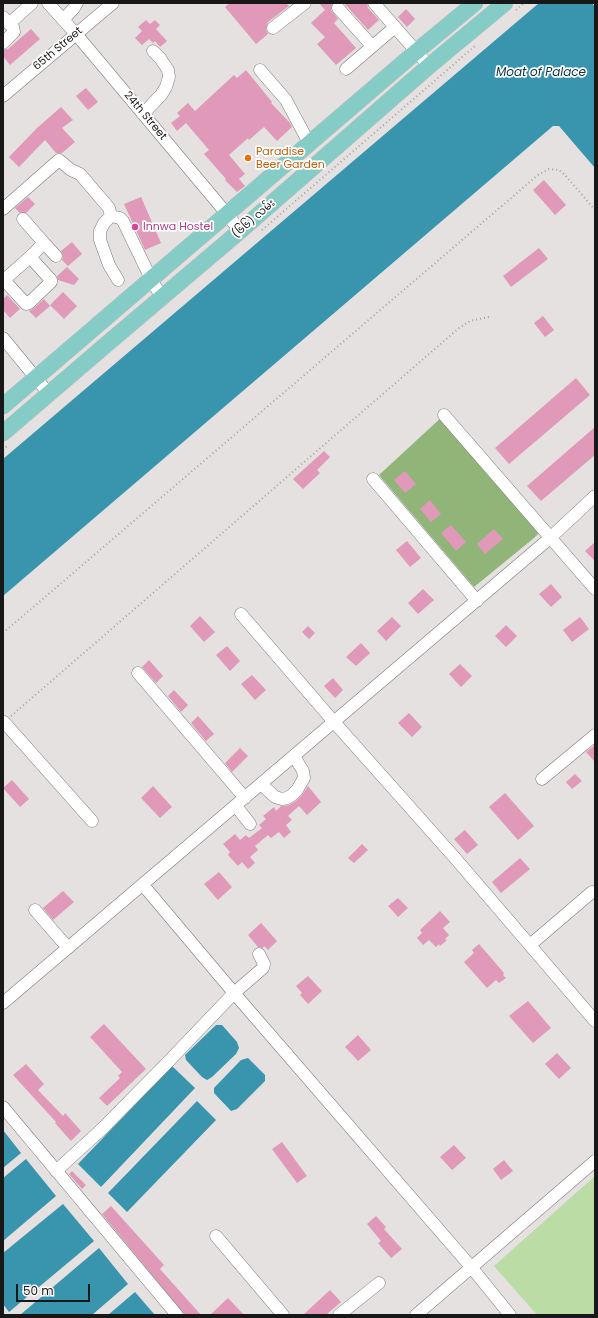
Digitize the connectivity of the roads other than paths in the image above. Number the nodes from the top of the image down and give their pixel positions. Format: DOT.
graph roads {
  1 [pos="32,3"];
  2 [pos="48,3"];
  3 [pos="77,3"];
  4 [pos="113,3"];
  5 [pos="305,3"];
  6 [pos="475,3"];
  7 [pos="504,3"];
  8 [pos="376,4"];
  9 [pos="338,8"];
  10 [pos="63,20"];
  11 [pos="6,21"];
  12 [pos="395,27"];
  13 [pos="273,28"];
  14 [pos="76,34"];
  15 [pos="3,44"];
  16 [pos="372,46"];
  17 [pos="153,50"];
  18 [pos="416,51"];
  19 [pos="429,66"];
  20 [pos="346,69"];
  21 [pos="260,70"];
  22 [pos="3,96"];
  23 [pos="143,114"];
  24 [pos="309,143"];
  25 [pos="3,209"];
  26 [pos="227,214"];
  27 [pos="111,216"];
  28 [pos="23,219"];
  29 [pos="240,231"];
  30 [pos="44,243"];
  31 [pos="56,256"];
  32 [pos="30,257"];
  33 [pos="3,279"];
  34 [pos="118,280"];
  35 [pos="151,280"];
  36 [pos="162,298"];
  37 [pos="3,338"];
  38 [pos="36,378"];
  39 [pos="49,394"];
  40 [pos="3,406"];
  41 [pos="444,415"];
  42 [pos="3,433"];
  43 [pos="373,479"];
  44 [pos="595,496"];
  45 [pos="550,538"];
  46 [pos="595,589"];
  47 [pos="477,601"];
  48 [pos="241,614"];
  49 [pos="138,673"];
  50 [pos="4,722"];
  51 [pos="334,722"];
  52 [pos="595,736"];
  53 [pos="294,756"];
  54 [pos="542,779"];
  55 [pos="261,784"];
  56 [pos="240,802"];
  57 [pos="92,820"];
  58 [pos="250,824"];
  59 [pos="143,885"];
  60 [pos="592,892"];
  61 [pos="35,910"];
  62 [pos="530,945"];
  63 [pos="68,948"];
  64 [pos="259,954"];
  65 [pos="234,993"];
  66 [pos="3,1003"];
  67 [pos="595,1021"];
  68 [pos="3,1107"];
  69 [pos="595,1161"];
  70 [pos="56,1171"];
  71 [pos="216,1236"];
  72 [pos="472,1268"];
  73 [pos="379,1283"];
  74 [pos="177,1315"];
  75 [pos="284,1315"];
  76 [pos="339,1315"];
  77 [pos="416,1315"];
  78 [pos="510,1315"];
  1 -- 11 [label="street"];
  2 -- 10 [label="street, 24th Street"];
  3 -- 10 [label="street"];
  4 -- 14 [label="street, 65th Street"];
  5 -- 13 [label="street"];
  6 -- 18 [label="main road, (၆၆) လမ်း"];
  7 -- 19 [label="main road, (၆၆) လမ်း"];
  8 -- 12 [label="street"];
  9 -- 16 [label="street"];
  10 -- 14 [label="street, 24th Street"];
  11 -- 15 [label="street"];
  12 -- 16 [label="street"];
  12 -- 18 [label="street"];
  14 -- 22 [label="street, 65th Street"];
  14 -- 23 [label="street, 24th Street"];
  16 -- 20 [label="street"];
  17 -- 23 [label="street"];
  18 -- 19 [label="street"];
  18 -- 24 [label="main road, (၆၆) လမ်း"];
  19 -- 29 [label="main road, (၆၆) လမ်း"];
  21 -- 24 [label="street"];
  23 -- 26 [label="street, 24th Street"];
  24 -- 26 [label="main road, (၆၆) လမ်း"];
  25 -- 27 [label="street"];
  26 -- 29 [label="street, 24th Street"];
  26 -- 35 [label="main road, (၆၆) လမ်း"];
  27 -- 34 [label="street"];
  27 -- 35 [label="street"];
  28 -- 30 [label="street"];
  29 -- 36 [label="main road, (၆၆) လမ်း"];
  30 -- 31 [label="street"];
  30 -- 32 [label="street"];
  32 -- 33 [label="street"];
  32 -- 33 [label="street"];
  35 -- 36 [label="street"];
  35 -- 38 [label="main road, (၆၆) လမ်း"];
  36 -- 39 [label="main road, (၆၆) လမ်း"];
  37 -- 38 [label="street"];
  38 -- 39 [label="street"];
  38 -- 40 [label="main road, (၆၆) လမ်း"];
  39 -- 42 [label="main road, (၆၆) လမ်း"];
  41 -- 45 [label="street"];
  43 -- 47 [label="street"];
  44 -- 45 [label="street"];
  45 -- 46 [label="street"];
  45 -- 47 [label="street"];
  47 -- 51 [label="street"];
  48 -- 51 [label="street"];
  49 -- 56 [label="street"];
  50 -- 57 [label="street"];
  51 -- 53 [label="street"];
  51 -- 62 [label="street"];
  52 -- 54 [label="street"];
  53 -- 55 [label="street"];
  53 -- 55 [label="street"];
  55 -- 56 [label="street"];
  56 -- 58 [label="street"];
  56 -- 59 [label="street"];
  59 -- 63 [label="street"];
  59 -- 65 [label="street"];
  60 -- 62 [label="street"];
  61 -- 63 [label="street"];
  62 -- 67 [label="street"];
  63 -- 66 [label="street"];
  64 -- 65 [label="street"];
  65 -- 70 [label="street"];
  65 -- 72 [label="street"];
  68 -- 70 [label="street"];
  69 -- 72 [label="street"];
  70 -- 74 [label="street"];
  71 -- 75 [label="street"];
  72 -- 77 [label="street"];
  72 -- 78 [label="street"];
  73 -- 76 [label="street"];
}
